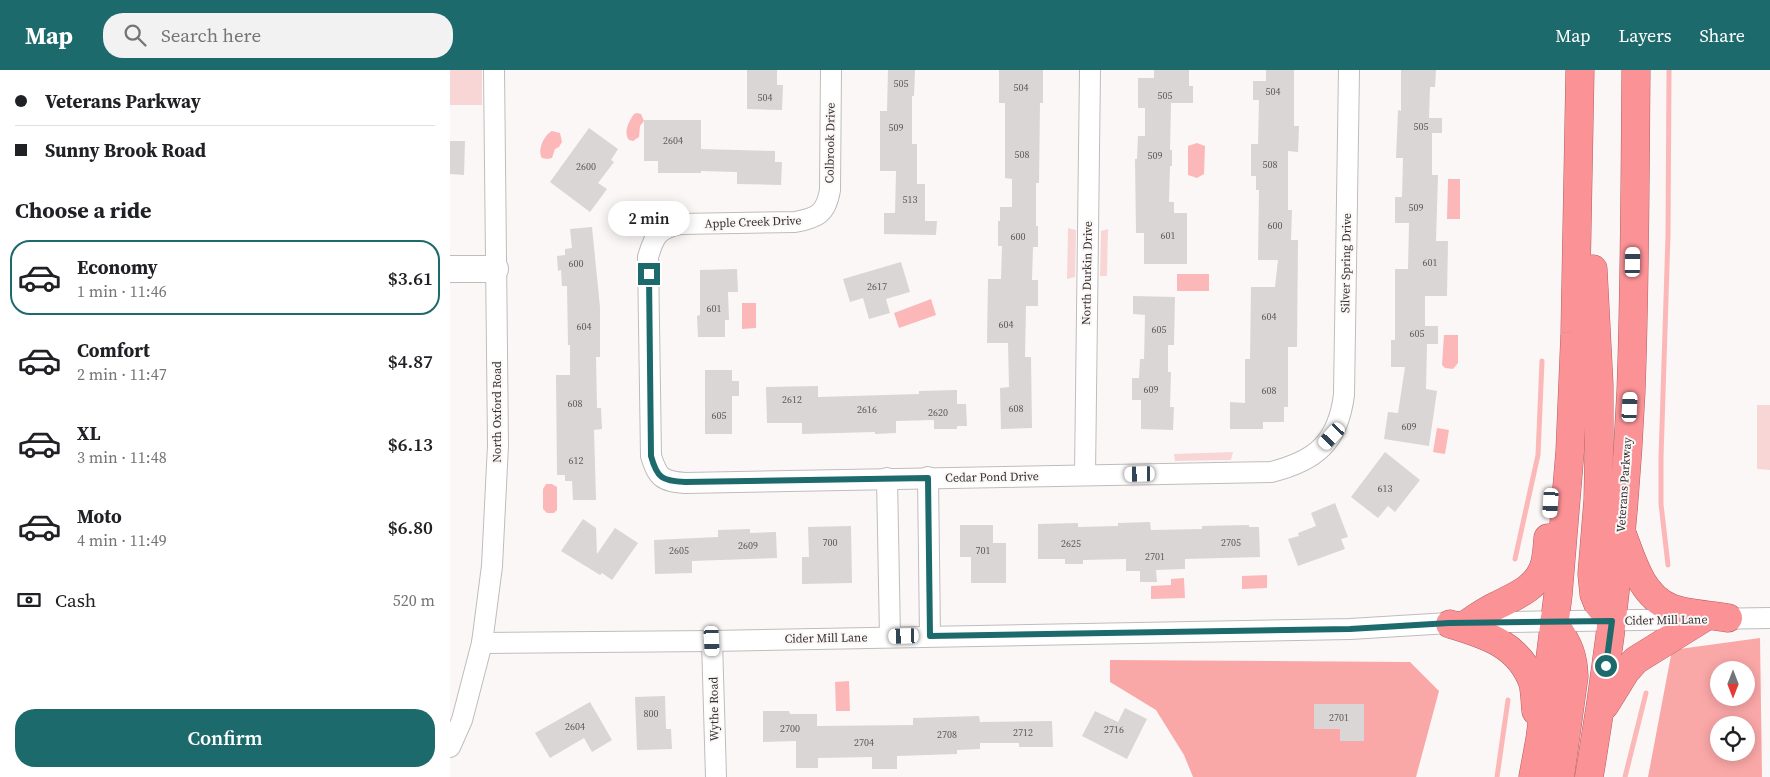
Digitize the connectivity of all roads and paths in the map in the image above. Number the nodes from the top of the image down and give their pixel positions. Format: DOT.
graph roads {
  1 [pos="494,70"];
  2 [pos="831,70"];
  3 [pos="1090,70"];
  4 [pos="1349,70"];
  5 [pos="1580,70"];
  6 [pos="1636,70"];
  7 [pos="1578,200"];
  8 [pos="823,218"];
  9 [pos="450,269"];
  10 [pos="495,269"];
  11 [pos="1576,333"];
  12 [pos="1320,449"];
  13 [pos="1084,475"];
  14 [pos="887,478"];
  15 [pos="928,478"];
  16 [pos="657,479"];
  17 [pos="1621,531"];
  18 [pos="1770,618"];
  19 [pos="1715,619"];
  20 [pos="1612,621"];
  21 [pos="1554,622"];
  22 [pos="1458,623"];
  23 [pos="930,636"];
  24 [pos="890,637"];
  25 [pos="712,641"];
  26 [pos="482,643"];
  27 [pos="1600,712"];
  28 [pos="1540,739"];
  29 [pos="450,748"];
  30 [pos="716,777"];
  31 [pos="1533,777"];
  32 [pos="1560,777"];
  33 [pos="1589,777"];
  1 -- 10 [label="street, North Oxford Road"];
  2 -- 8 [label="street, Colbrook Drive"];
  3 -- 13 [label="street, North Durkin Drive"];
  4 -- 12 [label="street, Silver Spring Drive"];
  5 -- 7 [label="highway"];
  6 -- 17 [label="highway, Veterans Parkway"];
  7 -- 11 [label="highway"];
  7 -- 20 [label="highway"];
  8 -- 16 [label="street, Apple Creek Drive"];
  9 -- 10 [label="street"];
  10 -- 26 [label="street, North Oxford Road"];
  11 -- 21 [label="highway"];
  11 -- 22 [label="highway"];
  12 -- 13 [label="street, Cedar Pond Drive"];
  13 -- 15 [label="street, Cedar Pond Drive"];
  14 -- 15 [label="street, Cedar Pond Drive"];
  14 -- 16 [label="street, Cedar Pond Drive"];
  14 -- 24 [label="street"];
  15 -- 23 [label="street"];
  17 -- 19 [label="highway"];
  17 -- 20 [label="highway, Veterans Parkway"];
  18 -- 19 [label="street, Cider Mill Lane"];
  19 -- 20 [label="street, Cider Mill Lane"];
  19 -- 27 [label="highway"];
  20 -- 21 [label="street, Cider Mill Lane"];
  20 -- 27 [label="highway, Veterans Parkway"];
  21 -- 22 [label="street, Cider Mill Lane"];
  21 -- 28 [label="highway"];
  21 -- 32 [label="highway"];
  22 -- 23 [label="street, Cider Mill Lane"];
  22 -- 28 [label="highway"];
  23 -- 24 [label="street, Cider Mill Lane"];
  24 -- 25 [label="street, Cider Mill Lane"];
  25 -- 26 [label="street, Cider Mill Lane"];
  25 -- 30 [label="street, Wythe Road"];
  26 -- 29 [label="street, North Oxford Road"];
  27 -- 33 [label="highway, Veterans Parkway"];
  28 -- 31 [label="highway"];
}
